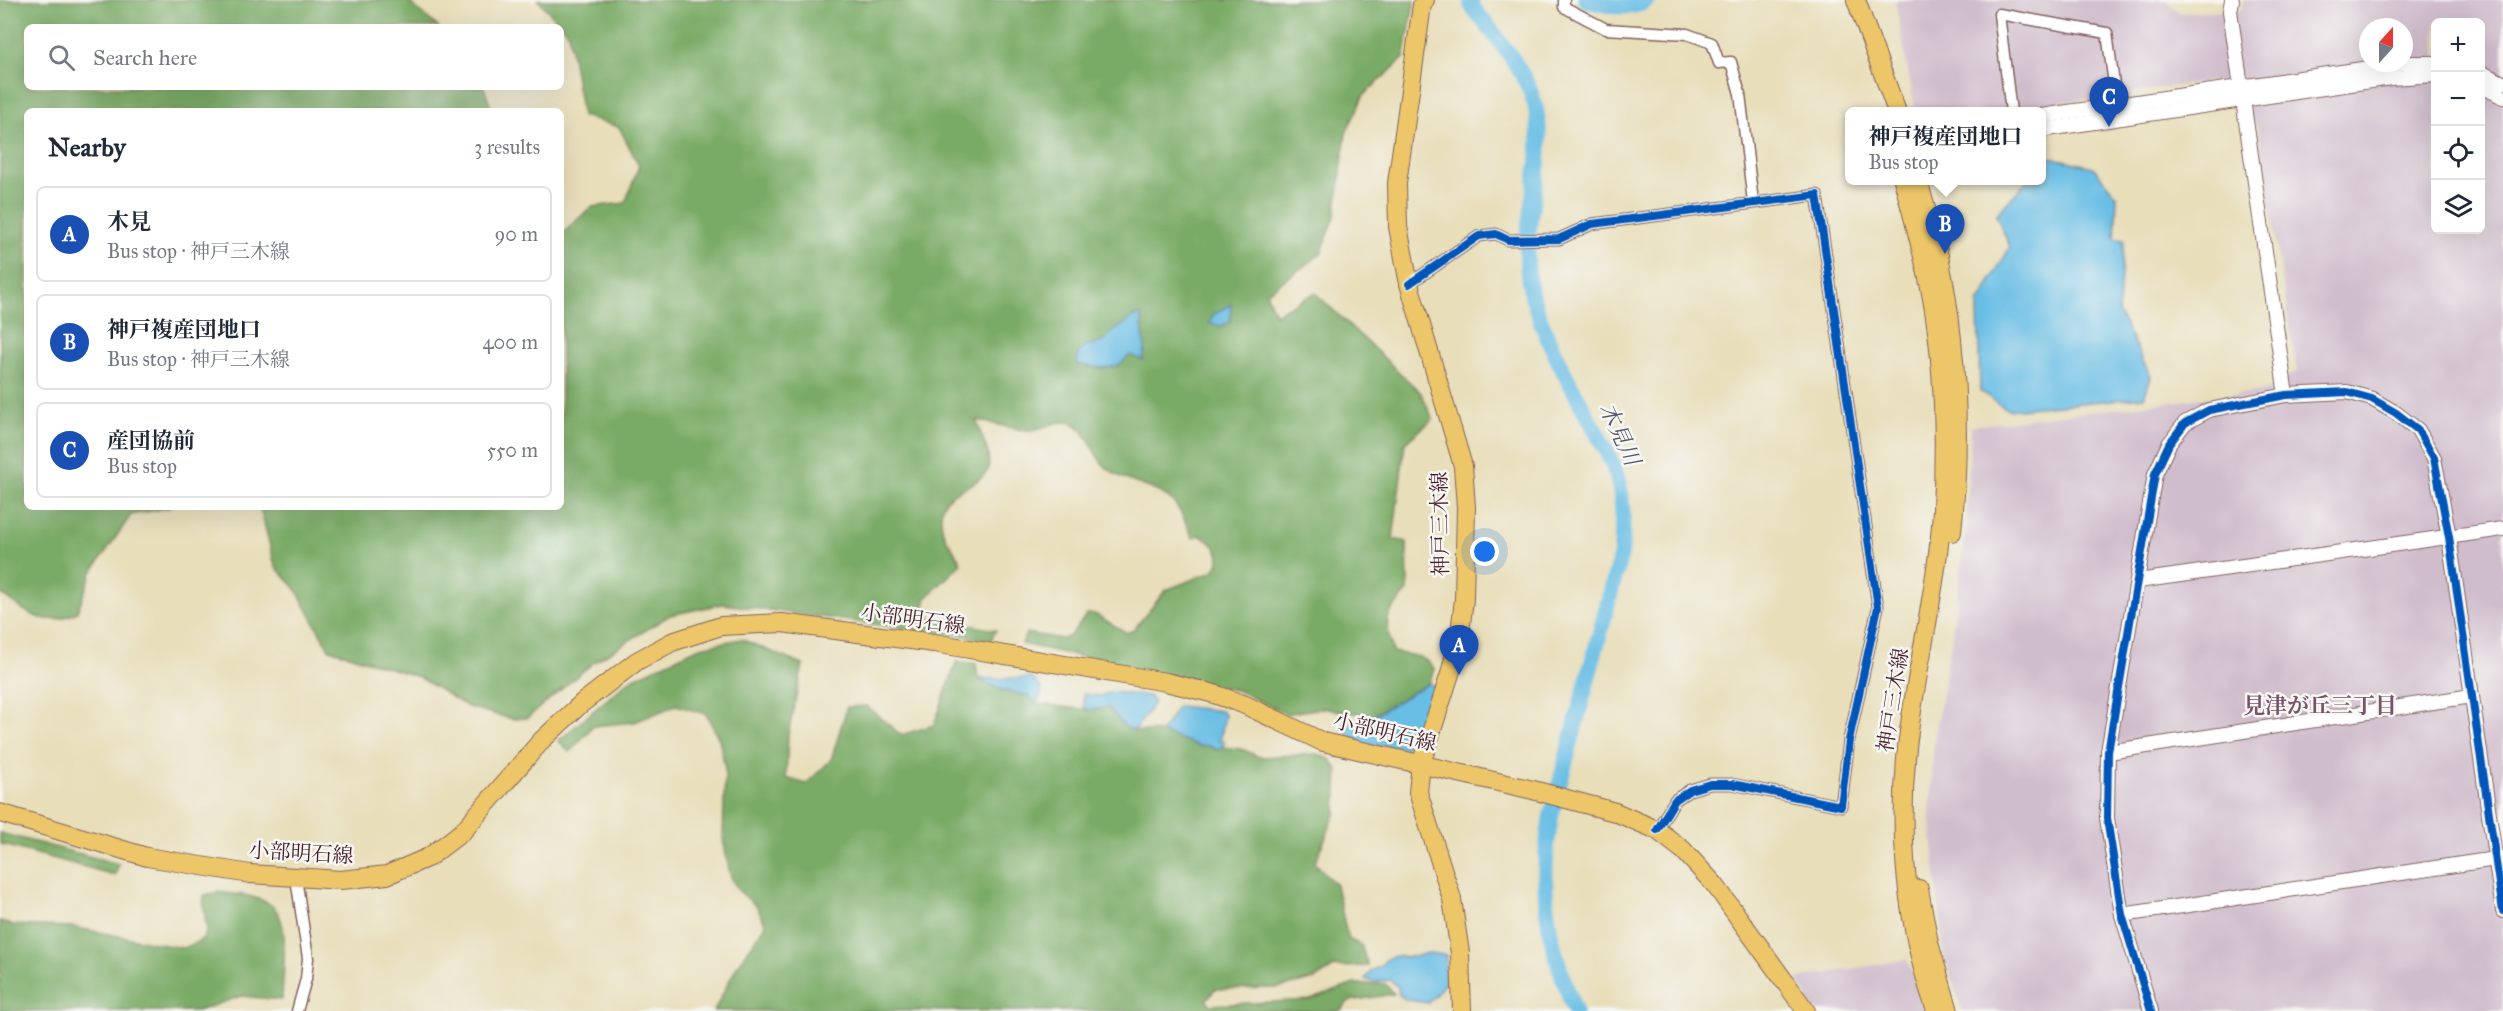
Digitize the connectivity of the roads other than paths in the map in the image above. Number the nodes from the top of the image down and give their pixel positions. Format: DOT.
graph roads {
  1 [pos="1425,0"];
  2 [pos="1855,0"];
  3 [pos="2232,0"];
  4 [pos="1564,4"];
  5 [pos="2413,63"];
  6 [pos="2431,63"];
  7 [pos="2359,72"];
  8 [pos="2485,74"];
  9 [pos="2431,75"];
  10 [pos="2503,82"];
  11 [pos="2485,87"];
  12 [pos="2242,94"];
  13 [pos="2503,97"];
  14 [pos="2117,106"];
  15 [pos="1883,107"];
  16 [pos="1895,107"];
  17 [pos="2011,107"];
  18 [pos="2046,115"];
  19 [pos="2046,129"];
  20 [pos="1904,185"];
  21 [pos="1919,185"];
  22 [pos="1754,202"];
  23 [pos="1409,284"];
  24 [pos="2286,395"];
  25 [pos="2503,529"];
  26 [pos="2449,537"];
  27 [pos="2138,581"];
  28 [pos="2472,696"];
  29 [pos="2108,752"];
  30 [pos="1421,764"];
  31 [pos="0,813"];
  32 [pos="1657,830"];
  33 [pos="2499,859"];
  34 [pos="296,878"];
  35 [pos="2503,911"];
  36 [pos="2122,915"];
  37 [pos="297,1011"];
  38 [pos="1462,1011"];
  39 [pos="1806,1011"];
  40 [pos="1936,1011"];
  41 [pos="1949,1011"];
  42 [pos="2151,1011"];
  1 -- 23 [label="main road, 神戸三木線"];
  2 -- 15 [label="main road"];
  2 -- 16 [label="main road"];
  3 -- 12 [label="street"];
  4 -- 22 [label="street"];
  5 -- 6 [label="street"];
  7 -- 12 [label="street"];
  8 -- 10 [label="street"];
  9 -- 12 [label="street"];
  11 -- 13 [label="street"];
  12 -- 14 [label="street"];
  12 -- 19 [label="street"];
  12 -- 24 [label="street"];
  14 -- 17 [label="street"];
  14 -- 18 [label="street"];
  20 -- 40 [label="main road, 神戸三木線"];
  21 -- 41 [label="main road, 神戸三木線"];
  22 -- 23 [label="street"];
  22 -- 32 [label="street"];
  23 -- 30 [label="main road, 神戸三木線"];
  24 -- 26 [label="street"];
  24 -- 27 [label="street"];
  25 -- 26 [label="street"];
  26 -- 27 [label="street"];
  26 -- 28 [label="street"];
  27 -- 29 [label="street"];
  28 -- 29 [label="street"];
  28 -- 33 [label="street"];
  29 -- 36 [label="street"];
  30 -- 32 [label="main road, 小部明石線"];
  30 -- 34 [label="main road, 小部明石線"];
  30 -- 38 [label="main road, 神戸三木線"];
  31 -- 34 [label="main road, 小部明石線"];
  32 -- 39 [label="main road, 小部明石線"];
  33 -- 35 [label="street"];
  33 -- 36 [label="street"];
  34 -- 37 [label="street"];
  36 -- 42 [label="street"];
}
